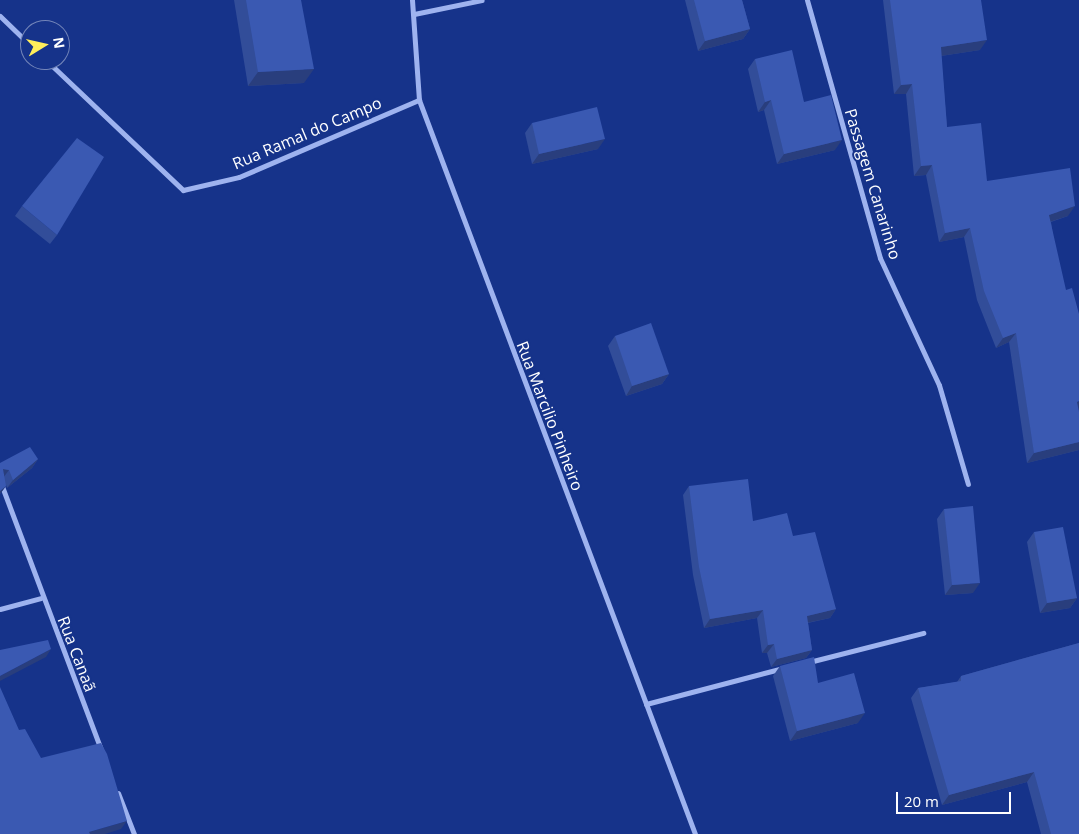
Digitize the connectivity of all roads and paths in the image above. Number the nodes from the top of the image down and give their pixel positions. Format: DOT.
graph roads {
  1 [pos="412,0"];
  2 [pos="482,0"];
  3 [pos="807,0"];
  4 [pos="414,14"];
  5 [pos="0,16"];
  6 [pos="20,35"];
  7 [pos="57,70"];
  8 [pos="419,100"];
  9 [pos="0,481"];
  10 [pos="968,484"];
  11 [pos="42,598"];
  12 [pos="0,609"];
  13 [pos="923,632"];
  14 [pos="799,664"];
  15 [pos="789,667"];
  16 [pos="646,704"];
  17 [pos="106,761"];
  18 [pos="116,789"];
  19 [pos="134,834"];
  20 [pos="695,834"];
  1 -- 4 [label="street, Rua Marcilio Pinheiro"];
  2 -- 4 [label="street"];
  3 -- 10 [label="street, Passagem Canarinho"];
  4 -- 8 [label="street, Rua Marcilio Pinheiro"];
  5 -- 6 [label="street"];
  7 -- 8 [label="street, Rua Ramal do Campo"];
  8 -- 16 [label="street, Rua Marcilio Pinheiro"];
  9 -- 11 [label="street, Rua Canaã"];
  11 -- 12 [label="street"];
  11 -- 17 [label="street, Rua Canaã"];
  13 -- 14 [label="street"];
  15 -- 16 [label="street"];
  16 -- 20 [label="street, Rua Marcilio Pinheiro"];
  18 -- 19 [label="street"];
}
